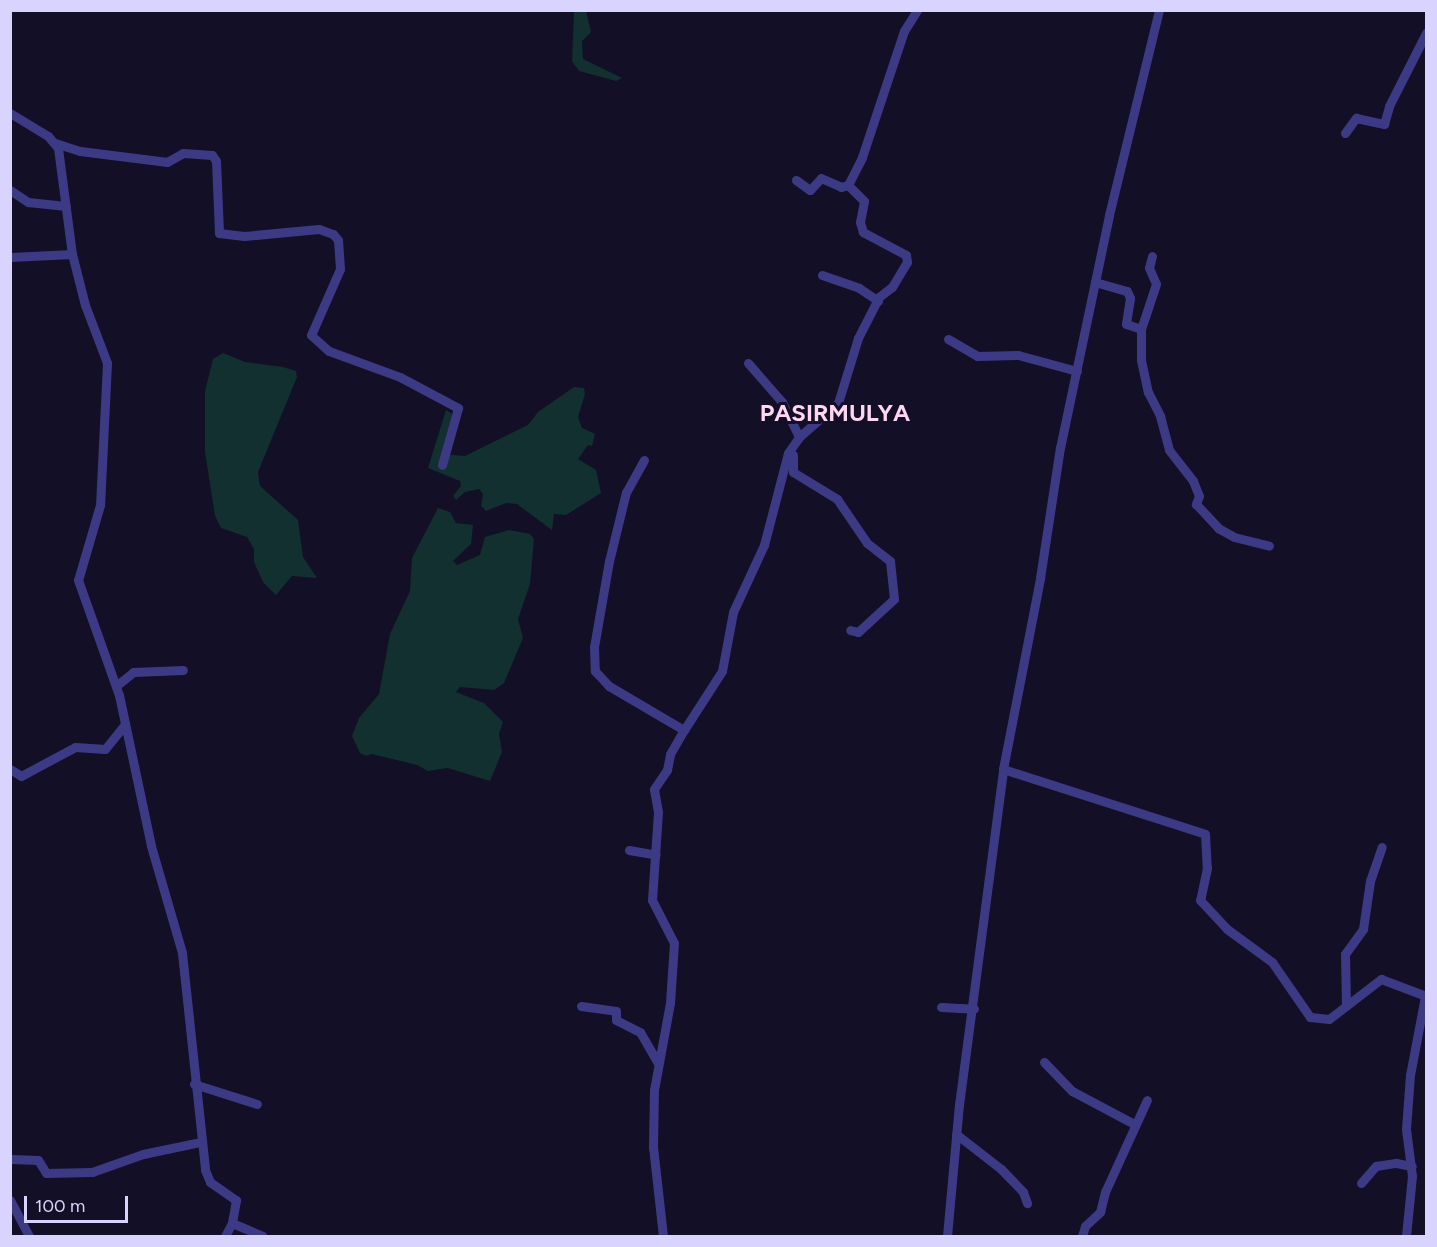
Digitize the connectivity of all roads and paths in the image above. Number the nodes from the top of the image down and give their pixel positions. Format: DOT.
graph roads {
  1 [pos="917,10"];
  2 [pos="1159,10"];
  3 [pos="1426,33"];
  4 [pos="10,113"];
  5 [pos="1345,133"];
  6 [pos="55,143"];
  7 [pos="796,180"];
  8 [pos="848,185"];
  9 [pos="10,190"];
  10 [pos="66,206"];
  11 [pos="72,254"];
  12 [pos="10,256"];
  13 [pos="1152,256"];
  14 [pos="822,275"];
  15 [pos="1095,282"];
  16 [pos="878,301"];
  17 [pos="1142,329"];
  18 [pos="948,339"];
  19 [pos="748,363"];
  20 [pos="1077,370"];
  21 [pos="797,440"];
  22 [pos="644,460"];
  23 [pos="442,465"];
  24 [pos="1269,546"];
  25 [pos="850,630"];
  26 [pos="183,670"];
  27 [pos="116,686"];
  28 [pos="125,724"];
  29 [pos="684,730"];
  30 [pos="10,769"];
  31 [pos="1003,769"];
  32 [pos="1382,847"];
  33 [pos="629,850"];
  34 [pos="656,855"];
  35 [pos="1426,996"];
  36 [pos="581,1006"];
  37 [pos="1346,1006"];
  38 [pos="940,1007"];
  39 [pos="974,1009"];
  40 [pos="1044,1062"];
  41 [pos="658,1063"];
  42 [pos="194,1084"];
  43 [pos="1147,1100"];
  44 [pos="257,1104"];
  45 [pos="1136,1125"];
  46 [pos="956,1134"];
  47 [pos="200,1142"];
  48 [pos="10,1159"];
  49 [pos="1412,1166"];
  50 [pos="1361,1183"];
  51 [pos="10,1200"];
  52 [pos="1026,1203"];
  53 [pos="232,1223"];
  54 [pos="947,1234"];
  55 [pos="29,1236"];
  56 [pos="225,1236"];
  57 [pos="262,1236"];
  58 [pos="663,1236"];
  59 [pos="958,1236"];
  60 [pos="1082,1236"];
  61 [pos="1406,1236"];
  1 -- 8 [label="street"];
  2 -- 15 [label="street"];
  3 -- 5 [label="street"];
  4 -- 6 [label="street"];
  6 -- 10 [label="street"];
  6 -- 23 [label="street"];
  7 -- 8 [label="street"];
  8 -- 16 [label="street"];
  9 -- 10 [label="street"];
  10 -- 11 [label="street"];
  11 -- 12 [label="street"];
  11 -- 27 [label="street"];
  13 -- 17 [label="street"];
  14 -- 16 [label="street"];
  15 -- 17 [label="street"];
  15 -- 20 [label="street"];
  16 -- 21 [label="street"];
  17 -- 24 [label="street"];
  18 -- 20 [label="street"];
  19 -- 21 [label="street"];
  20 -- 31 [label="street"];
  21 -- 25 [label="street"];
  21 -- 29 [label="street"];
  22 -- 29 [label="street"];
  26 -- 27 [label="street"];
  27 -- 28 [label="street"];
  28 -- 30 [label="street"];
  28 -- 42 [label="street"];
  29 -- 34 [label="street"];
  31 -- 37 [label="street"];
  31 -- 39 [label="street"];
  32 -- 37 [label="street"];
  33 -- 34 [label="street"];
  34 -- 41 [label="street"];
  35 -- 37 [label="street"];
  35 -- 49 [label="street"];
  36 -- 41 [label="street"];
  38 -- 39 [label="street"];
  39 -- 46 [label="street"];
  40 -- 45 [label="street"];
  41 -- 58 [label="street"];
  42 -- 44 [label="street"];
  42 -- 47 [label="street"];
  43 -- 45 [label="street"];
  45 -- 60 [label="street"];
  46 -- 52 [label="street"];
  46 -- 54 [label="street"];
  47 -- 48 [label="street"];
  47 -- 53 [label="street"];
  49 -- 50 [label="street"];
  49 -- 61 [label="street"];
  51 -- 55 [label="street"];
  53 -- 56 [label="street"];
  53 -- 57 [label="street"];
  54 -- 59 [label="street"];
}
